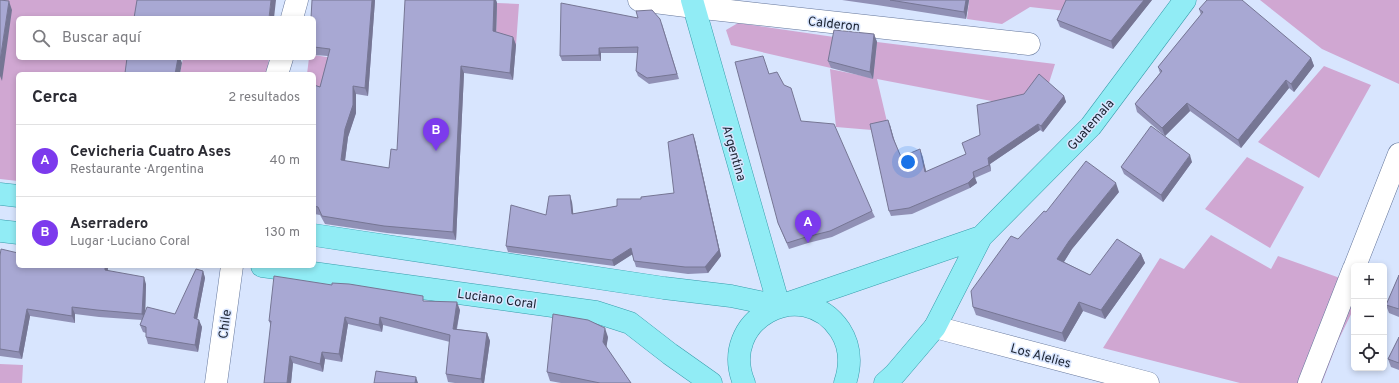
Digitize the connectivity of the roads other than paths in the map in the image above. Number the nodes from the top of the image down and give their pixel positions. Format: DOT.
graph roads {
  1 [pos="297,0"];
  2 [pos="639,0"];
  3 [pos="1185,0"];
  4 [pos="693,4"];
  5 [pos="293,16"];
  6 [pos="1029,44"];
  7 [pos="281,60"];
  8 [pos="278,72"];
  9 [pos="1399,154"];
  10 [pos="0,194"];
  11 [pos="16,196"];
  12 [pos="0,231"];
  13 [pos="16,233"];
  14 [pos="316,235"];
  15 [pos="981,237"];
  16 [pos="1356,263"];
  17 [pos="232,268"];
  18 [pos="277,268"];
  19 [pos="1351,275"];
  20 [pos="779,306"];
  21 [pos="934,327"];
  22 [pos="216,383"];
  23 [pos="711,383"];
  24 [pos="744,383"];
  25 [pos="845,383"];
  26 [pos="885,383"];
  27 [pos="1148,383"];
  28 [pos="1309,383"];
  1 -- 5 [label="street"];
  2 -- 4 [label="street, Calderon"];
  3 -- 15 [label="main road, Guatemala"];
  4 -- 6 [label="street, Calderon"];
  4 -- 20 [label="main road, Argentina"];
  7 -- 8 [label="street"];
  9 -- 16 [label="street"];
  10 -- 11 [label="main road"];
  12 -- 13 [label="main road"];
  14 -- 20 [label="main road"];
  15 -- 20 [label="main road, Guatemala"];
  15 -- 21 [label="main road, Guatemala"];
  17 -- 22 [label="street, Chile"];
  18 -- 23 [label="main road, Luciano Coral"];
  19 -- 28 [label="street"];
  20 -- 24 [label="main road, Guatemala"];
  20 -- 25 [label="main road"];
  21 -- 26 [label="main road, Guatemala"];
  21 -- 27 [label="street, Los Alelies"];
}
